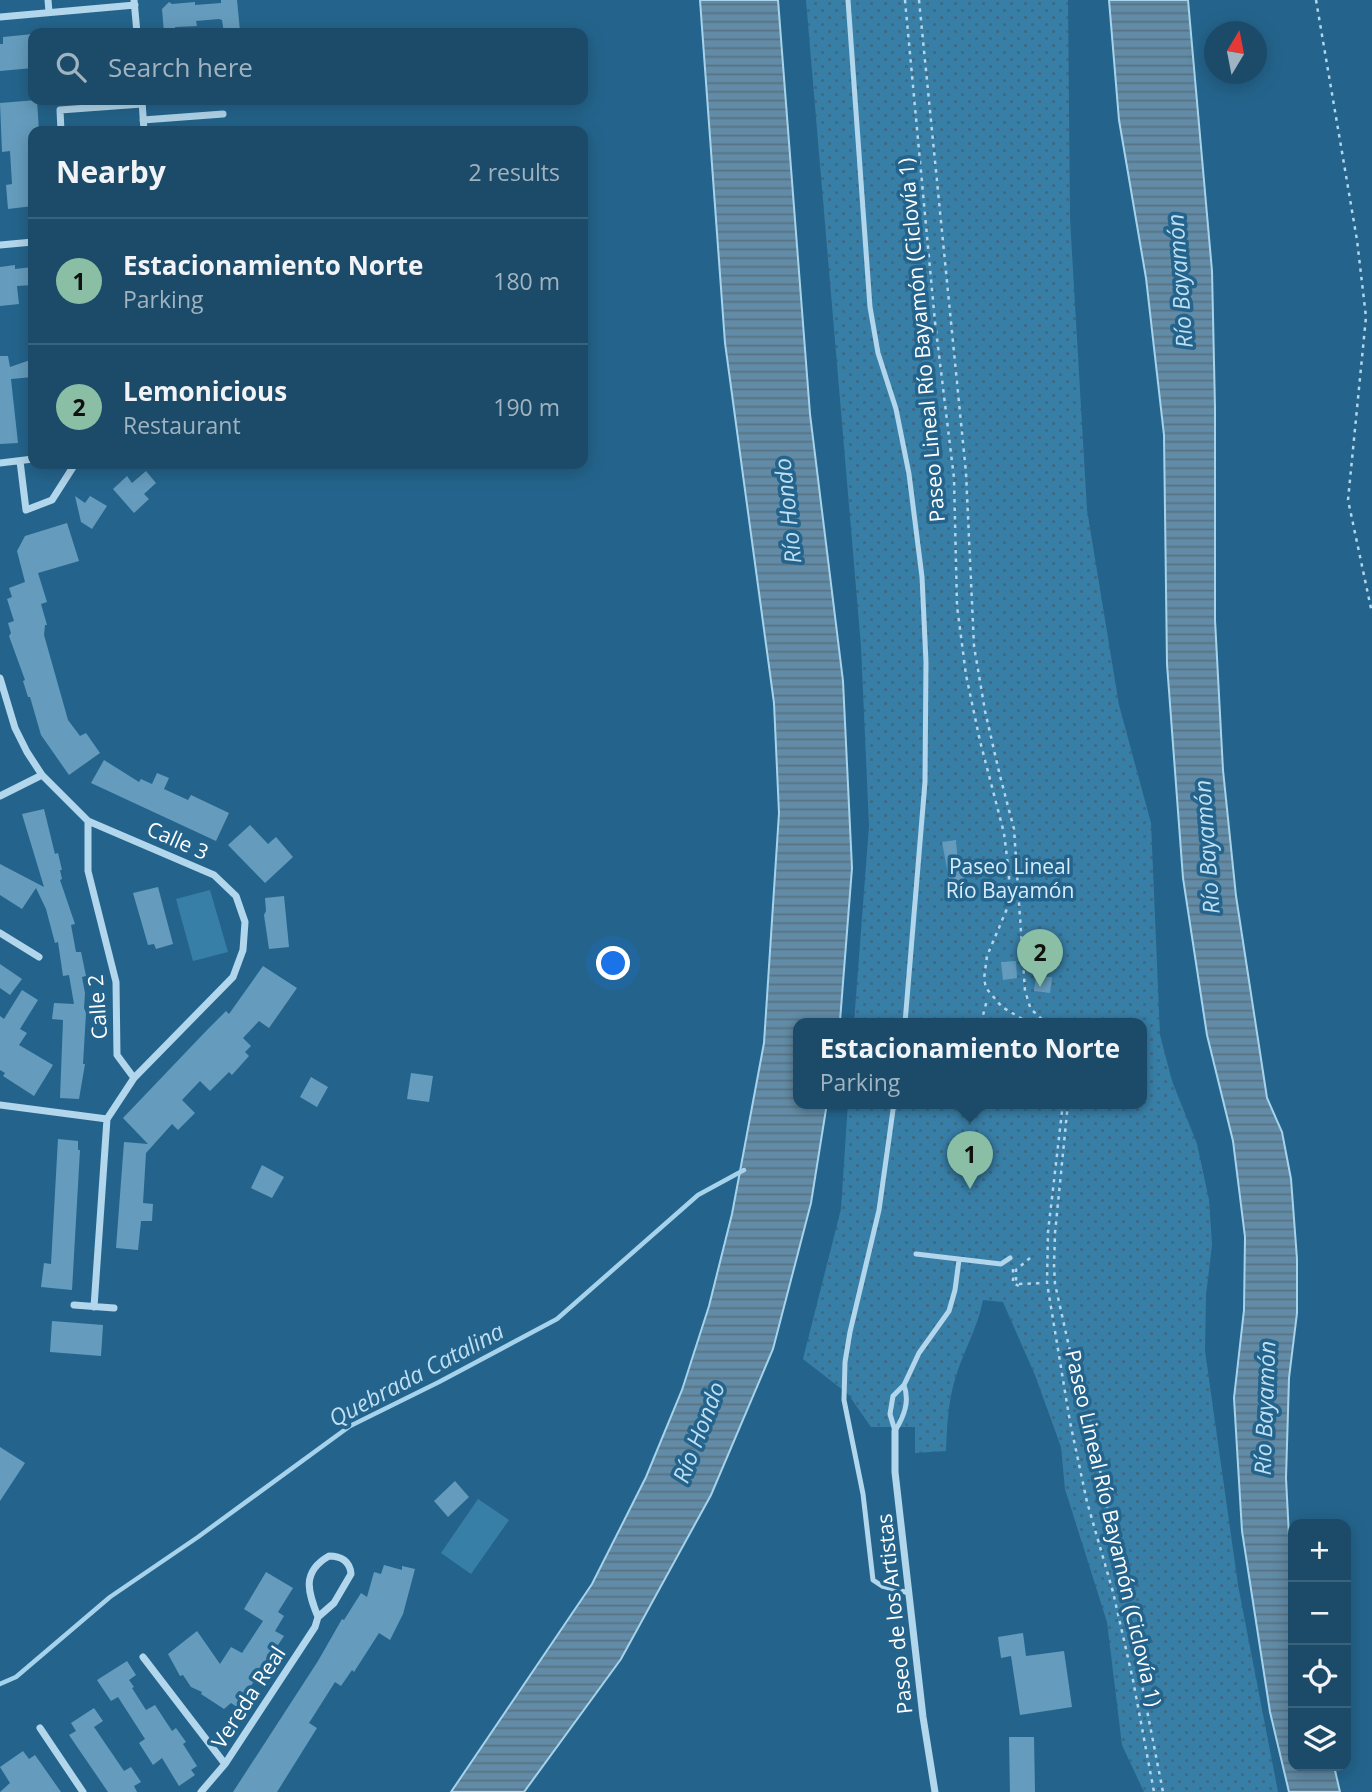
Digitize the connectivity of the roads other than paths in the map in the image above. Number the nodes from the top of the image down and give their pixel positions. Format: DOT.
graph roads {
  1 [pos="48,0"];
  2 [pos="848,0"];
  3 [pos="135,3"];
  4 [pos="49,12"];
  5 [pos="0,17"];
  6 [pos="137,28"];
  7 [pos="111,105"];
  8 [pos="142,105"];
  9 [pos="223,114"];
  10 [pos="143,120"];
  11 [pos="61,126"];
  12 [pos="144,126"];
  13 [pos="28,243"];
  14 [pos="0,246"];
  15 [pos="28,460"];
  16 [pos="20,461"];
  17 [pos="0,463"];
  18 [pos="72,469"];
  19 [pos="0,678"];
  20 [pos="43,775"];
  21 [pos="0,796"];
  22 [pos="88,821"];
  23 [pos="0,933"];
  24 [pos="39,957"];
  25 [pos="905,1018"];
  26 [pos="134,1078"];
  27 [pos="0,1105"];
  28 [pos="893,1109"];
  29 [pos="107,1119"];
  30 [pos="916,1254"];
  31 [pos="1010,1258"];
  32 [pos="959,1260"];
  33 [pos="74,1305"];
  34 [pos="94,1307"];
  35 [pos="114,1308"];
  36 [pos="904,1385"];
  37 [pos="895,1431"];
  38 [pos="909,1593"];
  39 [pos="318,1617"];
  40 [pos="143,1657"];
  41 [pos="40,1728"];
  42 [pos="225,1764"];
  43 [pos="83,1792"];
  44 [pos="201,1792"];
  45 [pos="935,1792"];
  1 -- 4 [label="street"];
  2 -- 25 [label="lane"];
  3 -- 4 [label="street"];
  3 -- 6 [label="street"];
  4 -- 5 [label="street"];
  7 -- 11 [label="street"];
  8 -- 10 [label="street"];
  9 -- 10 [label="street"];
  10 -- 12 [label="street"];
  13 -- 14 [label="street"];
  15 -- 16 [label="street"];
  16 -- 17 [label="street"];
  16 -- 18 [label="street"];
  19 -- 20 [label="street, Calle 3"];
  20 -- 21 [label="street"];
  20 -- 22 [label="street, Calle 3"];
  22 -- 26 [label="street, Calle 2"];
  22 -- 26 [label="street, Calle 3"];
  23 -- 24 [label="street"];
  26 -- 29 [label="street"];
  27 -- 29 [label="street"];
  28 -- 38 [label="lane"];
  29 -- 34 [label="street"];
  30 -- 32 [label="lane"];
  31 -- 32 [label="lane"];
  32 -- 36 [label="lane"];
  33 -- 34 [label="street"];
  34 -- 35 [label="street"];
  36 -- 37 [label="lane"];
  36 -- 37 [label="lane"];
  37 -- 38 [label="street, Paseo de los Artistas"];
  38 -- 45 [label="street, Paseo de los Artistas"];
  39 -- 39 [label="street, Vereda Real"];
  39 -- 42 [label="street, Vereda Real"];
  40 -- 42 [label="street"];
  41 -- 43 [label="street"];
  42 -- 44 [label="street, Vereda Real"];
}
